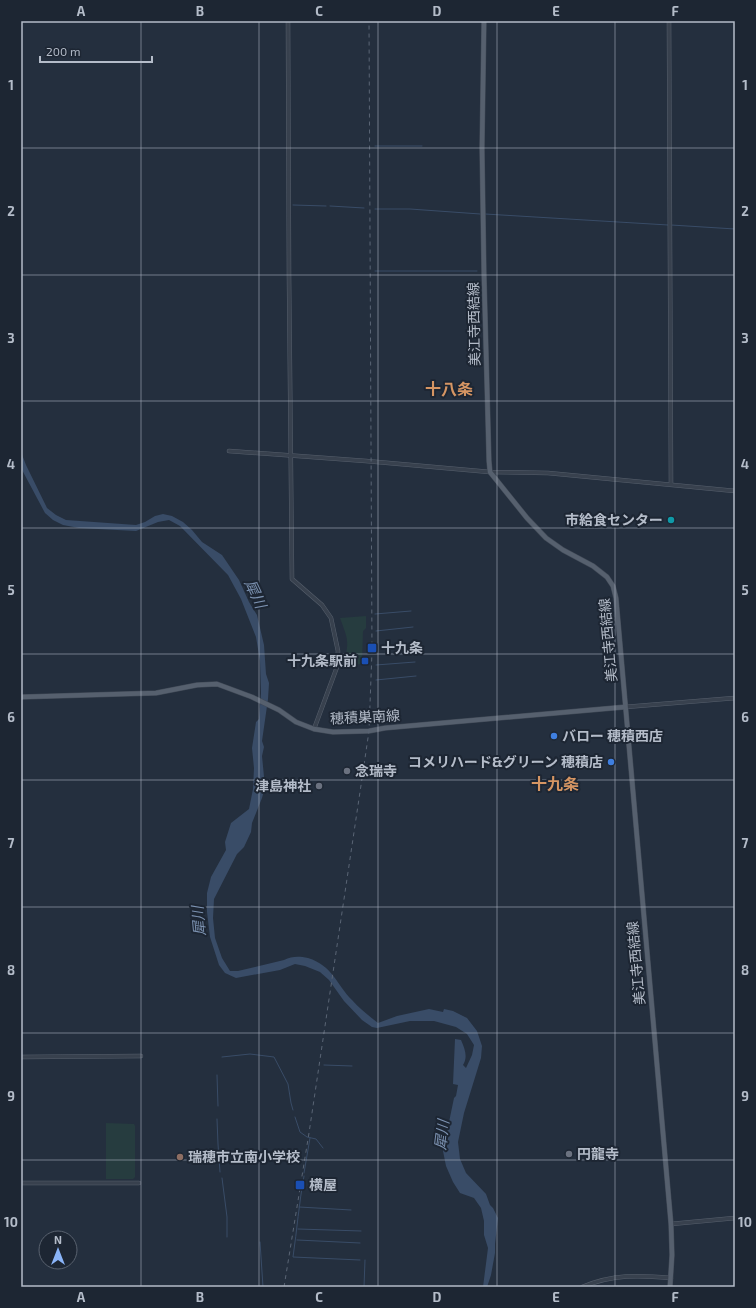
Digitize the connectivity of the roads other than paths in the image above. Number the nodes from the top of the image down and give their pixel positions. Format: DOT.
graph roads {
  1 [pos="288,21"];
  2 [pos="484,21"];
  3 [pos="669,21"];
  4 [pos="229,451"];
  5 [pos="290,455"];
  6 [pos="490,472"];
  7 [pos="671,484"];
  8 [pos="735,491"];
  9 [pos="21,697"];
  10 [pos="735,698"];
  11 [pos="625,708"];
  12 [pos="314,729"];
  13 [pos="141,1056"];
  14 [pos="21,1057"];
  15 [pos="21,1183"];
  16 [pos="139,1183"];
  17 [pos="735,1218"];
  18 [pos="671,1224"];
  19 [pos="671,1278"];
  20 [pos="582,1287"];
  21 [pos="670,1287"];
  1 -- 5 [label="street"];
  2 -- 6 [label="main road, 美江寺西結線"];
  3 -- 7 [label="street"];
  4 -- 5 [label="street"];
  5 -- 6 [label="street"];
  5 -- 12 [label="street"];
  6 -- 7 [label="street"];
  6 -- 11 [label="main road, 美江寺西結線"];
  7 -- 8 [label="street"];
  9 -- 12 [label="main road, 穂積巣南線"];
  10 -- 11 [label="street"];
  11 -- 12 [label="main road, 穂積巣南線"];
  11 -- 18 [label="main road, 美江寺西結線"];
  13 -- 14 [label="street"];
  15 -- 16 [label="street"];
  17 -- 18 [label="street"];
  18 -- 19 [label="main road, 美江寺西結線"];
  19 -- 20 [label="street"];
  19 -- 21 [label="main road, 美江寺西結線"];
}
